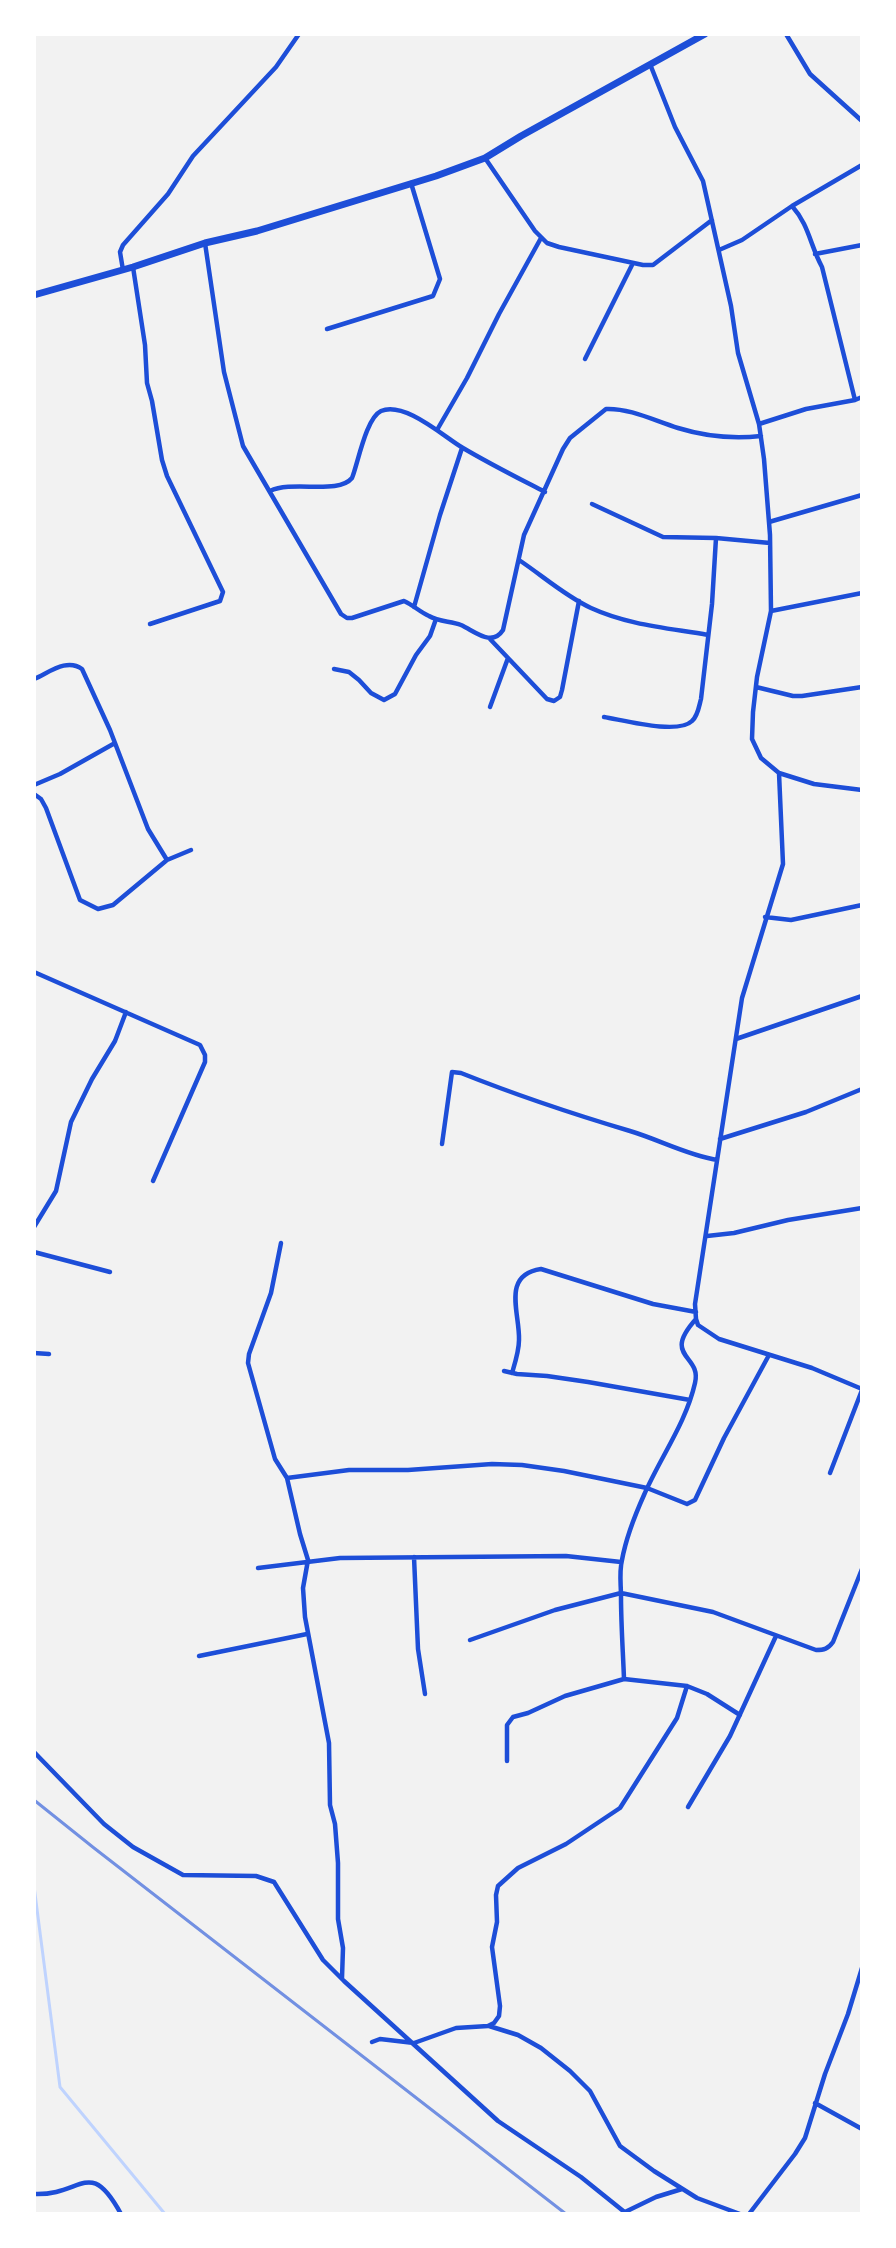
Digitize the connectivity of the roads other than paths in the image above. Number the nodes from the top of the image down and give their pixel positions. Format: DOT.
graph roads {
  1 [pos="299,34"];
  2 [pos="705,34"];
  3 [pos="786,34"];
  4 [pos="650,64"];
  5 [pos="861,121"];
  6 [pos="485,158"];
  7 [pos="861,165"];
  8 [pos="411,183"];
  9 [pos="792,206"];
  10 [pos="712,220"];
  11 [pos="541,238"];
  12 [pos="205,243"];
  13 [pos="861,245"];
  14 [pos="719,249"];
  15 [pos="814,254"];
  16 [pos="633,263"];
  17 [pos="133,267"];
  18 [pos="123,270"];
  19 [pos="34,296"];
  20 [pos="327,329"];
  21 [pos="585,359"];
  22 [pos="861,397"];
  23 [pos="855,400"];
  24 [pos="759,424"];
  25 [pos="437,430"];
  26 [pos="761,436"];
  27 [pos="462,448"];
  28 [pos="270,491"];
  29 [pos="545,492"];
  30 [pos="861,495"];
  31 [pos="592,504"];
  32 [pos="769,522"];
  33 [pos="716,538"];
  34 [pos="770,543"];
  35 [pos="519,560"];
  36 [pos="861,593"];
  37 [pos="579,601"];
  38 [pos="414,607"];
  39 [pos="771,611"];
  40 [pos="436,619"];
  41 [pos="150,624"];
  42 [pos="708,635"];
  43 [pos="490,638"];
  44 [pos="508,658"];
  45 [pos="334,669"];
  46 [pos="34,679"];
  47 [pos="756,687"];
  48 [pos="861,687"];
  49 [pos="490,707"];
  50 [pos="604,717"];
  51 [pos="115,743"];
  52 [pos="779,773"];
  53 [pos="34,785"];
  54 [pos="861,790"];
  55 [pos="34,794"];
  56 [pos="191,850"];
  57 [pos="167,860"];
  58 [pos="861,905"];
  59 [pos="765,917"];
  60 [pos="34,972"];
  61 [pos="861,996"];
  62 [pos="126,1012"];
  63 [pos="736,1039"];
  64 [pos="861,1089"];
  65 [pos="720,1139"];
  66 [pos="442,1144"];
  67 [pos="717,1160"];
  68 [pos="153,1181"];
  69 [pos="861,1208"];
  70 [pos="35,1224"];
  71 [pos="706,1236"];
  72 [pos="281,1244"];
  73 [pos="34,1252"];
  74 [pos="110,1272"];
  75 [pos="696,1312"];
  76 [pos="696,1319"];
  77 [pos="34,1353"];
  78 [pos="49,1354"];
  79 [pos="769,1355"];
  80 [pos="504,1371"];
  81 [pos="512,1373"];
  82 [pos="861,1389"];
  83 [pos="690,1400"];
  84 [pos="830,1473"];
  85 [pos="288,1478"];
  86 [pos="647,1488"];
  87 [pos="414,1557"];
  88 [pos="308,1560"];
  89 [pos="621,1562"];
  90 [pos="258,1568"];
  91 [pos="861,1569"];
  92 [pos="621,1593"];
  93 [pos="307,1634"];
  94 [pos="776,1636"];
  95 [pos="470,1640"];
  96 [pos="199,1656"];
  97 [pos="624,1679"];
  98 [pos="687,1686"];
  99 [pos="425,1694"];
  100 [pos="740,1715"];
  101 [pos="34,1752"];
  102 [pos="507,1761"];
  103 [pos="688,1807"];
  104 [pos="861,1968"];
  105 [pos="342,1978"];
  106 [pos="488,2026"];
  107 [pos="372,2042"];
  108 [pos="414,2043"];
  109 [pos="815,2103"];
  110 [pos="861,2129"];
  111 [pos="682,2189"];
  112 [pos="34,2194"];
  113 [pos="626,2213"];
  114 [pos="121,2214"];
  115 [pos="740,2214"];
  116 [pos="749,2214"];
  1 -- 18 [label="street"];
  2 -- 4 [label="main road"];
  3 -- 5 [label="street"];
  4 -- 6 [label="main road"];
  4 -- 10 [label="street"];
  6 -- 8 [label="main road"];
  6 -- 11 [label="street"];
  7 -- 9 [label="street"];
  8 -- 12 [label="main road"];
  8 -- 20 [label="street"];
  9 -- 14 [label="street"];
  9 -- 15 [label="street"];
  10 -- 14 [label="street"];
  10 -- 16 [label="street"];
  11 -- 16 [label="street"];
  11 -- 25 [label="street"];
  12 -- 17 [label="main road"];
  12 -- 28 [label="street"];
  13 -- 15 [label="street"];
  14 -- 24 [label="street"];
  15 -- 23 [label="street"];
  16 -- 21 [label="street"];
  17 -- 18 [label="main road"];
  17 -- 41 [label="street"];
  18 -- 19 [label="main road"];
  22 -- 23 [label="street"];
  23 -- 24 [label="street"];
  24 -- 26 [label="street"];
  25 -- 27 [label="street"];
  25 -- 28 [label="street"];
  26 -- 29 [label="street"];
  26 -- 32 [label="street"];
  27 -- 29 [label="street"];
  27 -- 38 [label="street"];
  28 -- 38 [label="street"];
  29 -- 35 [label="street"];
  30 -- 32 [label="street"];
  31 -- 33 [label="street"];
  32 -- 34 [label="street"];
  33 -- 34 [label="street"];
  33 -- 42 [label="street"];
  34 -- 39 [label="street"];
  35 -- 37 [label="street"];
  35 -- 43 [label="street"];
  36 -- 39 [label="street"];
  37 -- 42 [label="street"];
  37 -- 44 [label="street"];
  38 -- 40 [label="street"];
  39 -- 47 [label="street"];
  40 -- 43 [label="street"];
  40 -- 45 [label="street"];
  42 -- 50 [label="street"];
  43 -- 44 [label="street"];
  44 -- 49 [label="street"];
  46 -- 51 [label="street"];
  47 -- 48 [label="street"];
  47 -- 52 [label="street"];
  51 -- 53 [label="street"];
  51 -- 57 [label="street"];
  52 -- 54 [label="street"];
  52 -- 59 [label="street"];
  55 -- 57 [label="street"];
  56 -- 57 [label="street"];
  58 -- 59 [label="street"];
  59 -- 63 [label="street"];
  60 -- 62 [label="street"];
  61 -- 63 [label="street"];
  62 -- 68 [label="street"];
  62 -- 70 [label="street"];
  63 -- 65 [label="street"];
  64 -- 65 [label="street"];
  65 -- 67 [label="street"];
  66 -- 67 [label="street"];
  67 -- 71 [label="street"];
  69 -- 71 [label="street"];
  71 -- 75 [label="street"];
  72 -- 85 [label="street"];
  73 -- 74 [label="street"];
  75 -- 76 [label="street"];
  75 -- 81 [label="street"];
  76 -- 79 [label="street"];
  76 -- 83 [label="street"];
  77 -- 78 [label="street"];
  79 -- 82 [label="street"];
  79 -- 86 [label="street"];
  80 -- 81 [label="street"];
  81 -- 83 [label="street"];
  82 -- 84 [label="street"];
  83 -- 86 [label="street"];
  85 -- 86 [label="street"];
  85 -- 88 [label="street"];
  86 -- 89 [label="street"];
  87 -- 88 [label="street"];
  87 -- 89 [label="street"];
  87 -- 99 [label="street"];
  88 -- 90 [label="street"];
  88 -- 93 [label="street"];
  89 -- 92 [label="street"];
  91 -- 94 [label="street"];
  92 -- 94 [label="street"];
  92 -- 95 [label="street"];
  92 -- 97 [label="street"];
  93 -- 96 [label="street"];
  93 -- 105 [label="street"];
  94 -- 100 [label="street"];
  97 -- 98 [label="street"];
  97 -- 102 [label="street"];
  98 -- 100 [label="street"];
  98 -- 106 [label="street"];
  100 -- 103 [label="street"];
  101 -- 105 [label="street"];
  104 -- 109 [label="street"];
  105 -- 108 [label="street"];
  106 -- 108 [label="street"];
  106 -- 111 [label="street"];
  107 -- 108 [label="street"];
  108 -- 113 [label="street"];
  109 -- 110 [label="street"];
  109 -- 116 [label="street"];
  111 -- 113 [label="street"];
  111 -- 115 [label="street"];
  112 -- 114 [label="street"];
}
